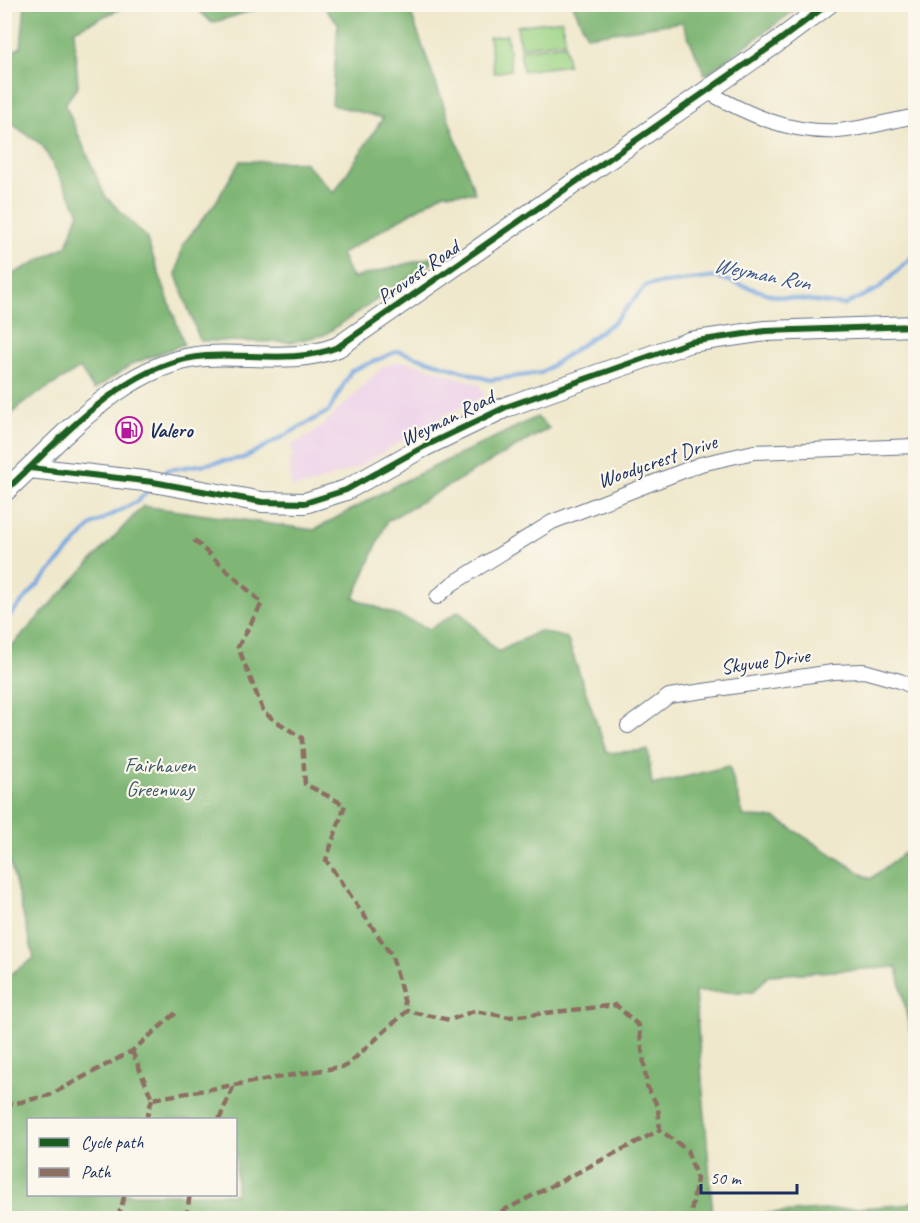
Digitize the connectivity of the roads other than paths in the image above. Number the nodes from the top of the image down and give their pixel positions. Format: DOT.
graph roads {
  1 [pos="828,4"];
  2 [pos="706,91"];
  3 [pos="915,116"];
  4 [pos="915,326"];
  5 [pos="915,446"];
  6 [pos="30,468"];
  7 [pos="4,492"];
  8 [pos="438,597"];
  9 [pos="915,688"];
  10 [pos="628,726"];
  1 -- 2 [label="street, Provost Road"];
  2 -- 3 [label="street"];
  2 -- 6 [label="street, Provost Road"];
  4 -- 6 [label="street, Weyman Road"];
  5 -- 8 [label="street, Woodycrest Drive"];
  6 -- 7 [label="street, Provost Road"];
  9 -- 10 [label="street, Skyvue Drive"];
}
